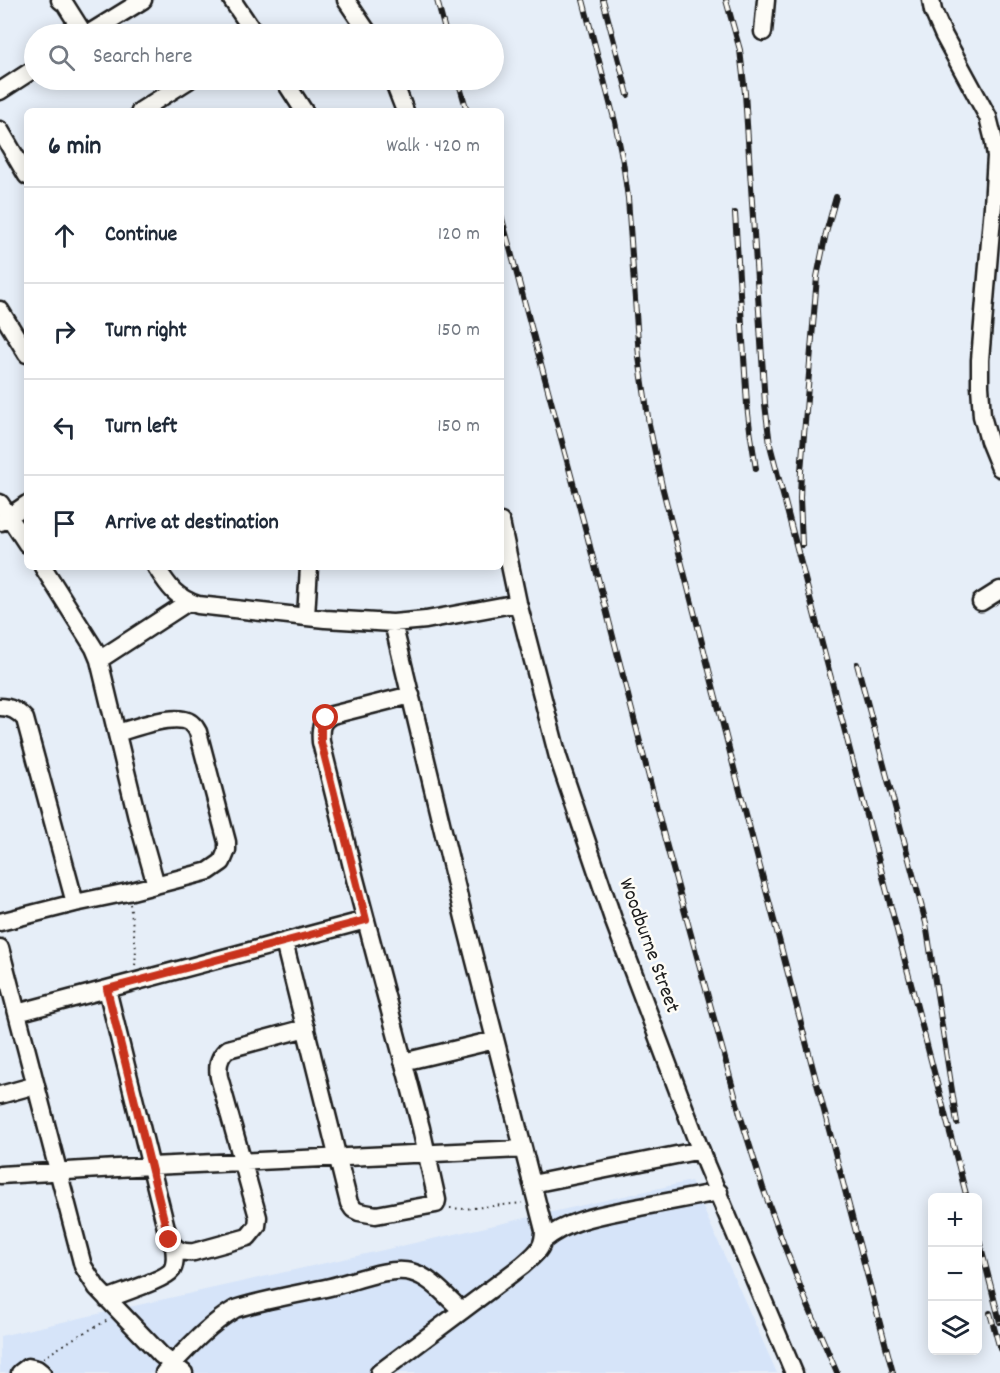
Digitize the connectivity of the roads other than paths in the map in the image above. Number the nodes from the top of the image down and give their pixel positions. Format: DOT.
graph roads {
  1 [pos="60,0"];
  2 [pos="143,0"];
  3 [pos="232,0"];
  4 [pos="346,0"];
  5 [pos="766,0"];
  6 [pos="930,0"];
  7 [pos="79,24"];
  8 [pos="103,24"];
  9 [pos="248,24"];
  10 [pos="362,24"];
  11 [pos="763,32"];
  12 [pos="24,75"];
  13 [pos="173,90"];
  14 [pos="290,90"];
  15 [pos="397,90"];
  16 [pos="0,91"];
  17 [pos="145,108"];
  18 [pos="302,108"];
  19 [pos="404,108"];
  20 [pos="0,130"];
  21 [pos="24,171"];
  22 [pos="0,310"];
  23 [pos="24,349"];
  24 [pos="1000,468"];
  25 [pos="24,505"];
  26 [pos="3,514"];
  27 [pos="504,536"];
  28 [pos="24,540"];
  29 [pos="45,570"];
  30 [pos="158,570"];
  31 [pos="309,570"];
  32 [pos="1000,590"];
  33 [pos="188,602"];
  34 [pos="981,602"];
  35 [pos="518,603"];
  36 [pos="306,616"];
  37 [pos="393,623"];
  38 [pos="99,660"];
  39 [pos="411,695"];
  40 [pos="0,707"];
  41 [pos="117,733"];
  42 [pos="156,885"];
  43 [pos="75,903"];
  44 [pos="366,920"];
  45 [pos="0,922"];
  46 [pos="284,942"];
  47 [pos="0,948"];
  48 [pos="107,989"];
  49 [pos="17,1012"];
  50 [pos="306,1028"];
  51 [pos="495,1040"];
  52 [pos="403,1062"];
  53 [pos="36,1085"];
  54 [pos="0,1095"];
  55 [pos="523,1149"];
  56 [pos="701,1150"];
  57 [pos="427,1154"];
  58 [pos="337,1157"];
  59 [pos="243,1161"];
  60 [pos="151,1166"];
  61 [pos="58,1171"];
  62 [pos="0,1176"];
  63 [pos="532,1184"];
  64 [pos="719,1192"];
  65 [pos="544,1240"];
  66 [pos="174,1247"];
  67 [pos="107,1299"];
  68 [pos="462,1311"];
  69 [pos="174,1370"];
  70 [pos="379,1373"];
  71 [pos="794,1373"];
  1 -- 7 [label="street"];
  2 -- 8 [label="street"];
  3 -- 9 [label="street"];
  4 -- 10 [label="street"];
  5 -- 11 [label="street"];
  6 -- 24 [label="street"];
  12 -- 16 [label="street"];
  13 -- 17 [label="street"];
  14 -- 18 [label="street"];
  15 -- 19 [label="street"];
  20 -- 21 [label="street"];
  22 -- 23 [label="street"];
  25 -- 26 [label="street"];
  26 -- 28 [label="street"];
  27 -- 35 [label="street, Woodburne Street"];
  29 -- 38 [label="street"];
  30 -- 33 [label="street"];
  31 -- 36 [label="street"];
  32 -- 34 [label="street"];
  33 -- 36 [label="street"];
  33 -- 38 [label="street"];
  35 -- 37 [label="street"];
  35 -- 56 [label="street, Woodburne Street"];
  36 -- 37 [label="street"];
  37 -- 39 [label="street"];
  38 -- 41 [label="street"];
  39 -- 44 [label="street"];
  39 -- 51 [label="street"];
  40 -- 43 [label="street"];
  41 -- 42 [label="street"];
  41 -- 42 [label="street"];
  42 -- 43 [label="street"];
  43 -- 45 [label="street"];
  44 -- 46 [label="street"];
  44 -- 52 [label="street"];
  46 -- 48 [label="street"];
  46 -- 50 [label="street"];
  47 -- 49 [label="street"];
  48 -- 49 [label="street"];
  48 -- 60 [label="street"];
  49 -- 53 [label="street"];
  50 -- 58 [label="street"];
  50 -- 59 [label="street"];
  51 -- 52 [label="street"];
  51 -- 55 [label="street"];
  52 -- 57 [label="street"];
  53 -- 54 [label="street"];
  53 -- 61 [label="street"];
  55 -- 57 [label="street"];
  55 -- 63 [label="street"];
  56 -- 63 [label="street"];
  56 -- 64 [label="street, Woodburne Street"];
  57 -- 58 [label="street"];
  57 -- 58 [label="street"];
  58 -- 59 [label="street"];
  59 -- 60 [label="street"];
  59 -- 66 [label="street"];
  60 -- 61 [label="street"];
  60 -- 66 [label="street"];
  61 -- 62 [label="street"];
  61 -- 67 [label="street"];
  63 -- 65 [label="street"];
  64 -- 65 [label="street"];
  64 -- 71 [label="street, Woodburne Street"];
  65 -- 68 [label="street"];
  66 -- 67 [label="street"];
  67 -- 69 [label="street"];
  68 -- 69 [label="street"];
  68 -- 70 [label="street"];
}
